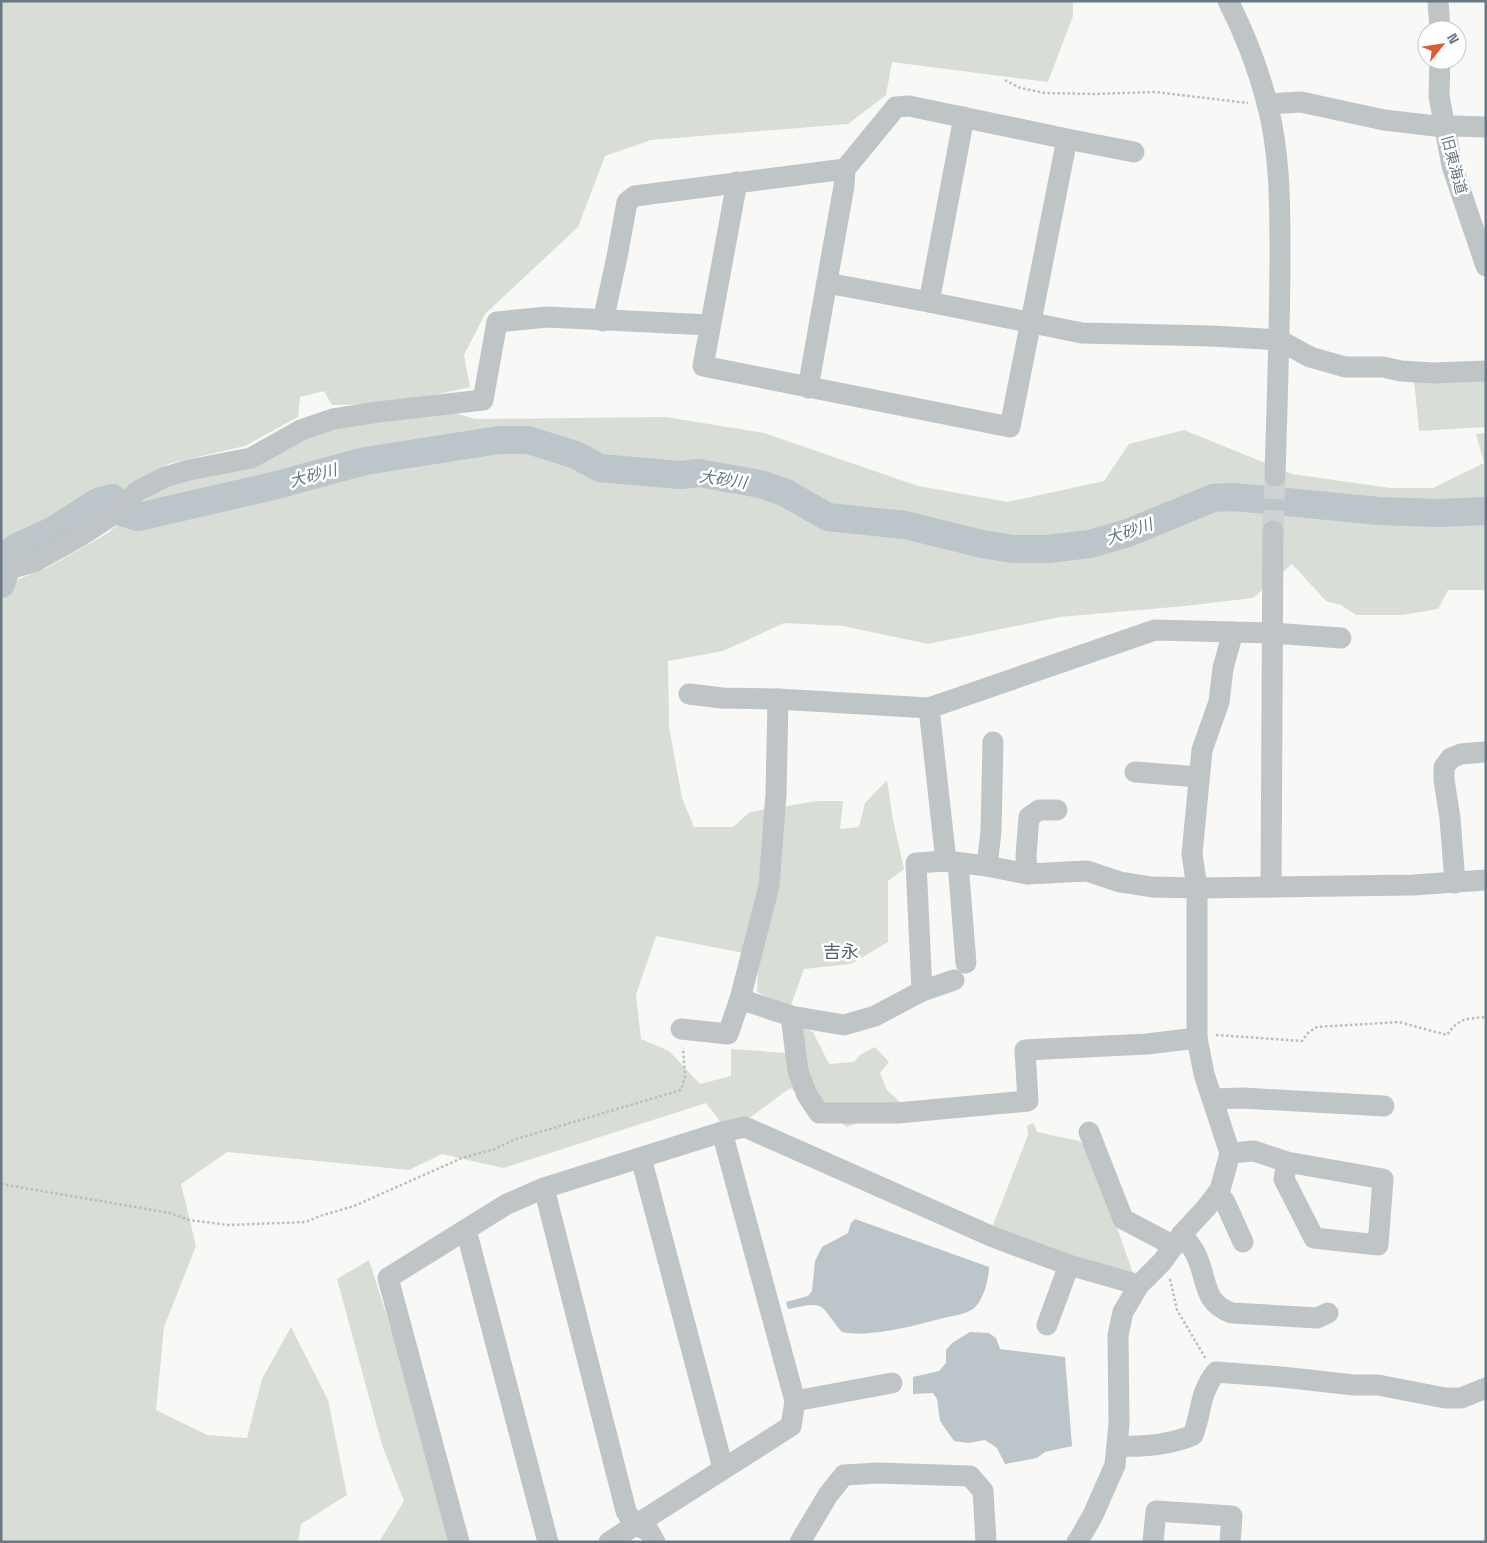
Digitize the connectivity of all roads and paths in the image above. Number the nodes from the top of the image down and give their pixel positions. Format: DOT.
graph roads {
  1 [pos="1228,1"];
  2 [pos="1438,1"];
  3 [pos="1439,20"];
  4 [pos="1440,70"];
  5 [pos="1005,80"];
  6 [pos="1268,104"];
  7 [pos="964,117"];
  8 [pos="1444,127"];
  9 [pos="1486,127"];
  10 [pos="1068,138"];
  11 [pos="1134,152"];
  12 [pos="845,169"];
  13 [pos="737,182"];
  14 [pos="1486,266"];
  15 [pos="827,283"];
  16 [pos="929,302"];
  17 [pos="603,321"];
  18 [pos="1031,323"];
  19 [pos="710,325"];
  20 [pos="1279,340"];
  21 [pos="1486,371"];
  22 [pos="808,388"];
  23 [pos="1275,476"];
  24 [pos="1273,531"];
  25 [pos="1,571"];
  26 [pos="1233,632"];
  27 [pos="1272,633"];
  28 [pos="1341,638"];
  29 [pos="689,694"];
  30 [pos="778,699"];
  31 [pos="929,708"];
  32 [pos="993,742"];
  33 [pos="1484,752"];
  34 [pos="1135,772"];
  35 [pos="1199,777"];
  36 [pos="1057,810"];
  37 [pos="952,862"];
  38 [pos="987,866"];
  39 [pos="1027,874"];
  40 [pos="1486,880"];
  41 [pos="1455,883"];
  42 [pos="1271,887"];
  43 [pos="1197,888"];
  44 [pos="966,962"];
  45 [pos="954,980"];
  46 [pos="922,991"];
  47 [pos="740,999"];
  48 [pos="791,1016"];
  49 [pos="1486,1017"];
  50 [pos="681,1029"];
  51 [pos="1197,1038"];
  52 [pos="1213,1099"];
  53 [pos="1384,1106"];
  54 [pos="722,1132"];
  55 [pos="1089,1132"];
  56 [pos="1230,1153"];
  57 [pos="641,1158"];
  58 [pos="1287,1162"];
  59 [pos="1,1184"];
  60 [pos="544,1188"];
  61 [pos="1217,1194"];
  62 [pos="466,1230"];
  63 [pos="1178,1240"];
  64 [pos="1244,1242"];
  65 [pos="1162,1262"];
  66 [pos="1069,1265"];
  67 [pos="1139,1285"];
  68 [pos="1328,1313"];
  69 [pos="1048,1325"];
  70 [pos="1216,1372"];
  71 [pos="892,1383"];
  72 [pos="1486,1388"];
  73 [pos="795,1401"];
  74 [pos="1117,1446"];
  75 [pos="723,1468"];
  76 [pos="634,1525"];
  77 [pos="1078,1541"];
  78 [pos="459,1542"];
  79 [pos="548,1542"];
  80 [pos="609,1542"];
  81 [pos="655,1542"];
  82 [pos="800,1542"];
  83 [pos="986,1542"];
  84 [pos="1153,1542"];
  85 [pos="1230,1542"];
  1 -- 6 [label="street"];
  2 -- 3 [label="street"];
  4 -- 8 [label="street, 旧東海道"];
  5 -- 6 [label="path"];
  6 -- 8 [label="street"];
  6 -- 20 [label="street"];
  7 -- 10 [label="street"];
  7 -- 12 [label="street"];
  7 -- 16 [label="street"];
  8 -- 9 [label="street"];
  8 -- 14 [label="street, 旧東海道"];
  10 -- 11 [label="street"];
  10 -- 18 [label="street"];
  12 -- 13 [label="street"];
  12 -- 15 [label="street"];
  13 -- 17 [label="street"];
  13 -- 19 [label="street"];
  15 -- 16 [label="street"];
  15 -- 22 [label="street"];
  16 -- 18 [label="street"];
  17 -- 19 [label="street"];
  17 -- 25 [label="street"];
  18 -- 20 [label="street"];
  18 -- 22 [label="street"];
  19 -- 22 [label="street"];
  20 -- 21 [label="street"];
  20 -- 23 [label="street"];
  24 -- 27 [label="street"];
  26 -- 27 [label="street"];
  26 -- 31 [label="street"];
  26 -- 35 [label="street"];
  27 -- 28 [label="street"];
  27 -- 42 [label="street"];
  29 -- 30 [label="street"];
  30 -- 31 [label="street"];
  30 -- 47 [label="street"];
  31 -- 37 [label="street"];
  32 -- 38 [label="street"];
  33 -- 41 [label="street"];
  34 -- 35 [label="street"];
  35 -- 43 [label="street"];
  36 -- 39 [label="street"];
  37 -- 38 [label="street"];
  37 -- 44 [label="street"];
  37 -- 46 [label="street"];
  38 -- 39 [label="street"];
  39 -- 43 [label="street"];
  40 -- 41 [label="street"];
  41 -- 42 [label="street"];
  42 -- 43 [label="street"];
  43 -- 51 [label="street"];
  45 -- 46 [label="street"];
  46 -- 48 [label="street"];
  47 -- 48 [label="street"];
  47 -- 50 [label="street"];
  48 -- 51 [label="street"];
  49 -- 51 [label="path"];
  50 -- 59 [label="path"];
  51 -- 52 [label="street"];
  52 -- 53 [label="street"];
  52 -- 56 [label="street"];
  54 -- 57 [label="street"];
  54 -- 66 [label="street"];
  54 -- 73 [label="street"];
  55 -- 63 [label="street"];
  56 -- 58 [label="street"];
  56 -- 61 [label="street"];
  57 -- 60 [label="street"];
  57 -- 75 [label="street"];
  58 -- 58 [label="street"];
  60 -- 62 [label="street"];
  60 -- 76 [label="street"];
  61 -- 63 [label="street"];
  61 -- 64 [label="street"];
  62 -- 78 [label="street"];
  62 -- 79 [label="street"];
  63 -- 65 [label="street"];
  63 -- 68 [label="street"];
  65 -- 67 [label="street"];
  65 -- 70 [label="path"];
  66 -- 67 [label="street"];
  66 -- 69 [label="street"];
  67 -- 74 [label="street"];
  70 -- 72 [label="street"];
  70 -- 74 [label="street"];
  71 -- 73 [label="street"];
  73 -- 75 [label="street"];
  74 -- 77 [label="street"];
  75 -- 76 [label="street"];
  76 -- 80 [label="street"];
  76 -- 81 [label="street"];
  82 -- 83 [label="street"];
  84 -- 85 [label="street"];
}
